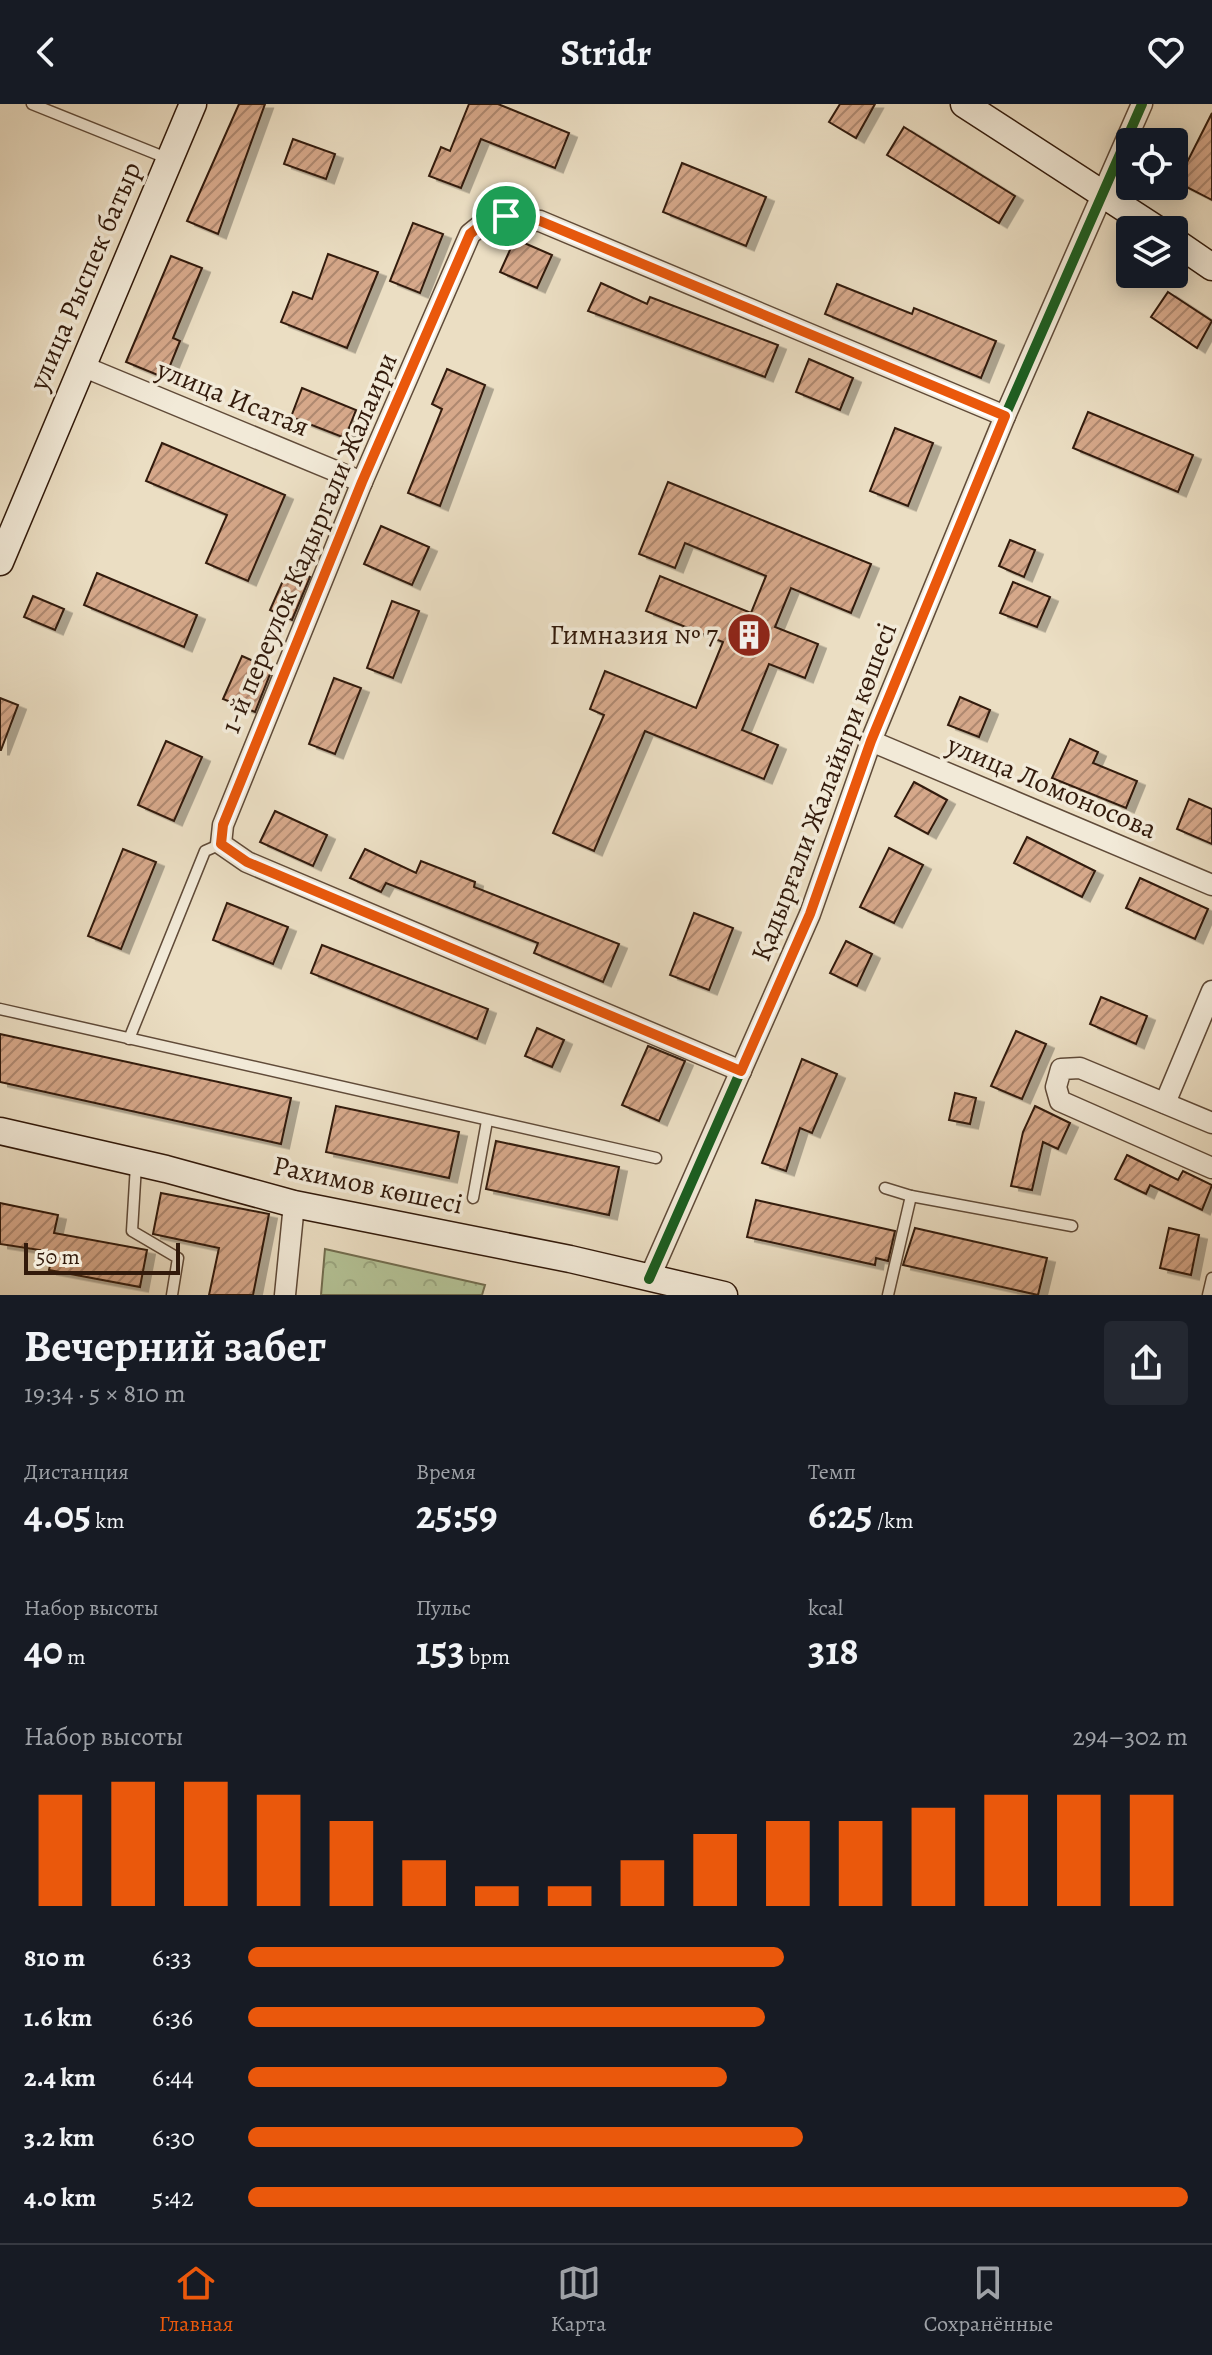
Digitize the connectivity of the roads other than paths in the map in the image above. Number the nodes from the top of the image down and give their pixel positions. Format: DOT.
graph roads {
  1 [pos="32,104"];
  2 [pos="193,104"];
  3 [pos="964,104"];
  4 [pos="1142,104"];
  5 [pos="169,159"];
  6 [pos="1105,194"];
  7 [pos="1137,216"];
  8 [pos="1188,251"];
  9 [pos="1212,267"];
  10 [pos="82,366"];
  11 [pos="1005,416"];
  12 [pos="362,482"];
  13 [pos="0,562"];
  14 [pos="871,741"];
  15 [pos="221,844"];
  16 [pos="1212,885"];
  17 [pos="1212,991"];
  18 [pos="0,1009"];
  19 [pos="129,1039"];
  20 [pos="741,1071"];
  21 [pos="1165,1103"];
  22 [pos="487,1121"];
  23 [pos="1212,1123"];
  24 [pos="0,1131"];
  25 [pos="656,1158"];
  26 [pos="137,1163"];
  27 [pos="1212,1168"];
  28 [pos="885,1188"];
  29 [pos="911,1196"];
  30 [pos="473,1198"];
  31 [pos="294,1204"];
  32 [pos="1072,1226"];
  33 [pos="1212,1278"];
  34 [pos="649,1279"];
  35 [pos="172,1295"];
  36 [pos="285,1295"];
  37 [pos="724,1295"];
  38 [pos="888,1295"];
  39 [pos="1208,1295"];
  1 -- 5 [label="lane"];
  2 -- 5 [label="street, улица Рыспек батыр"];
  3 -- 6 [label="street"];
  4 -- 6 [label="street, Қадырғали Жалайыри көшесі"];
  5 -- 10 [label="street, улица Рыспек батыр"];
  6 -- 7 [label="street"];
  6 -- 11 [label="street, Қадырғали Жалайыри көшесі"];
  8 -- 9 [label="street"];
  10 -- 12 [label="street, улица Исатая"];
  10 -- 13 [label="street, улица Рыспек батыр"];
  11 -- 12 [label="street, 1-й переулок Кадыргали Жалаири"];
  11 -- 14 [label="street, Қадырғали Жалайыри көшесі"];
  12 -- 15 [label="street, 1-й переулок Кадыргали Жалаири"];
  14 -- 16 [label="street, улица Ломоносова"];
  14 -- 20 [label="street, Қадырғали Жалайыри көшесі"];
  15 -- 19 [label="lane"];
  15 -- 20 [label="street"];
  17 -- 21 [label="street"];
  18 -- 19 [label="lane"];
  19 -- 22 [label="lane"];
  20 -- 34 [label="street, Қадырғали Жалайыри көшесі"];
  21 -- 23 [label="street"];
  21 -- 27 [label="street"];
  22 -- 25 [label="lane"];
  22 -- 30 [label="lane"];
  24 -- 26 [label="street, Рахимов көшесі"];
  26 -- 31 [label="street, Рахимов көшесі"];
  26 -- 35 [label="lane"];
  28 -- 29 [label="lane"];
  29 -- 32 [label="lane"];
  29 -- 38 [label="lane"];
  31 -- 34 [label="street, Рахимов көшесі"];
  31 -- 36 [label="street"];
  33 -- 39 [label="lane"];
  34 -- 37 [label="street, Рахимов көшесі"];
}
